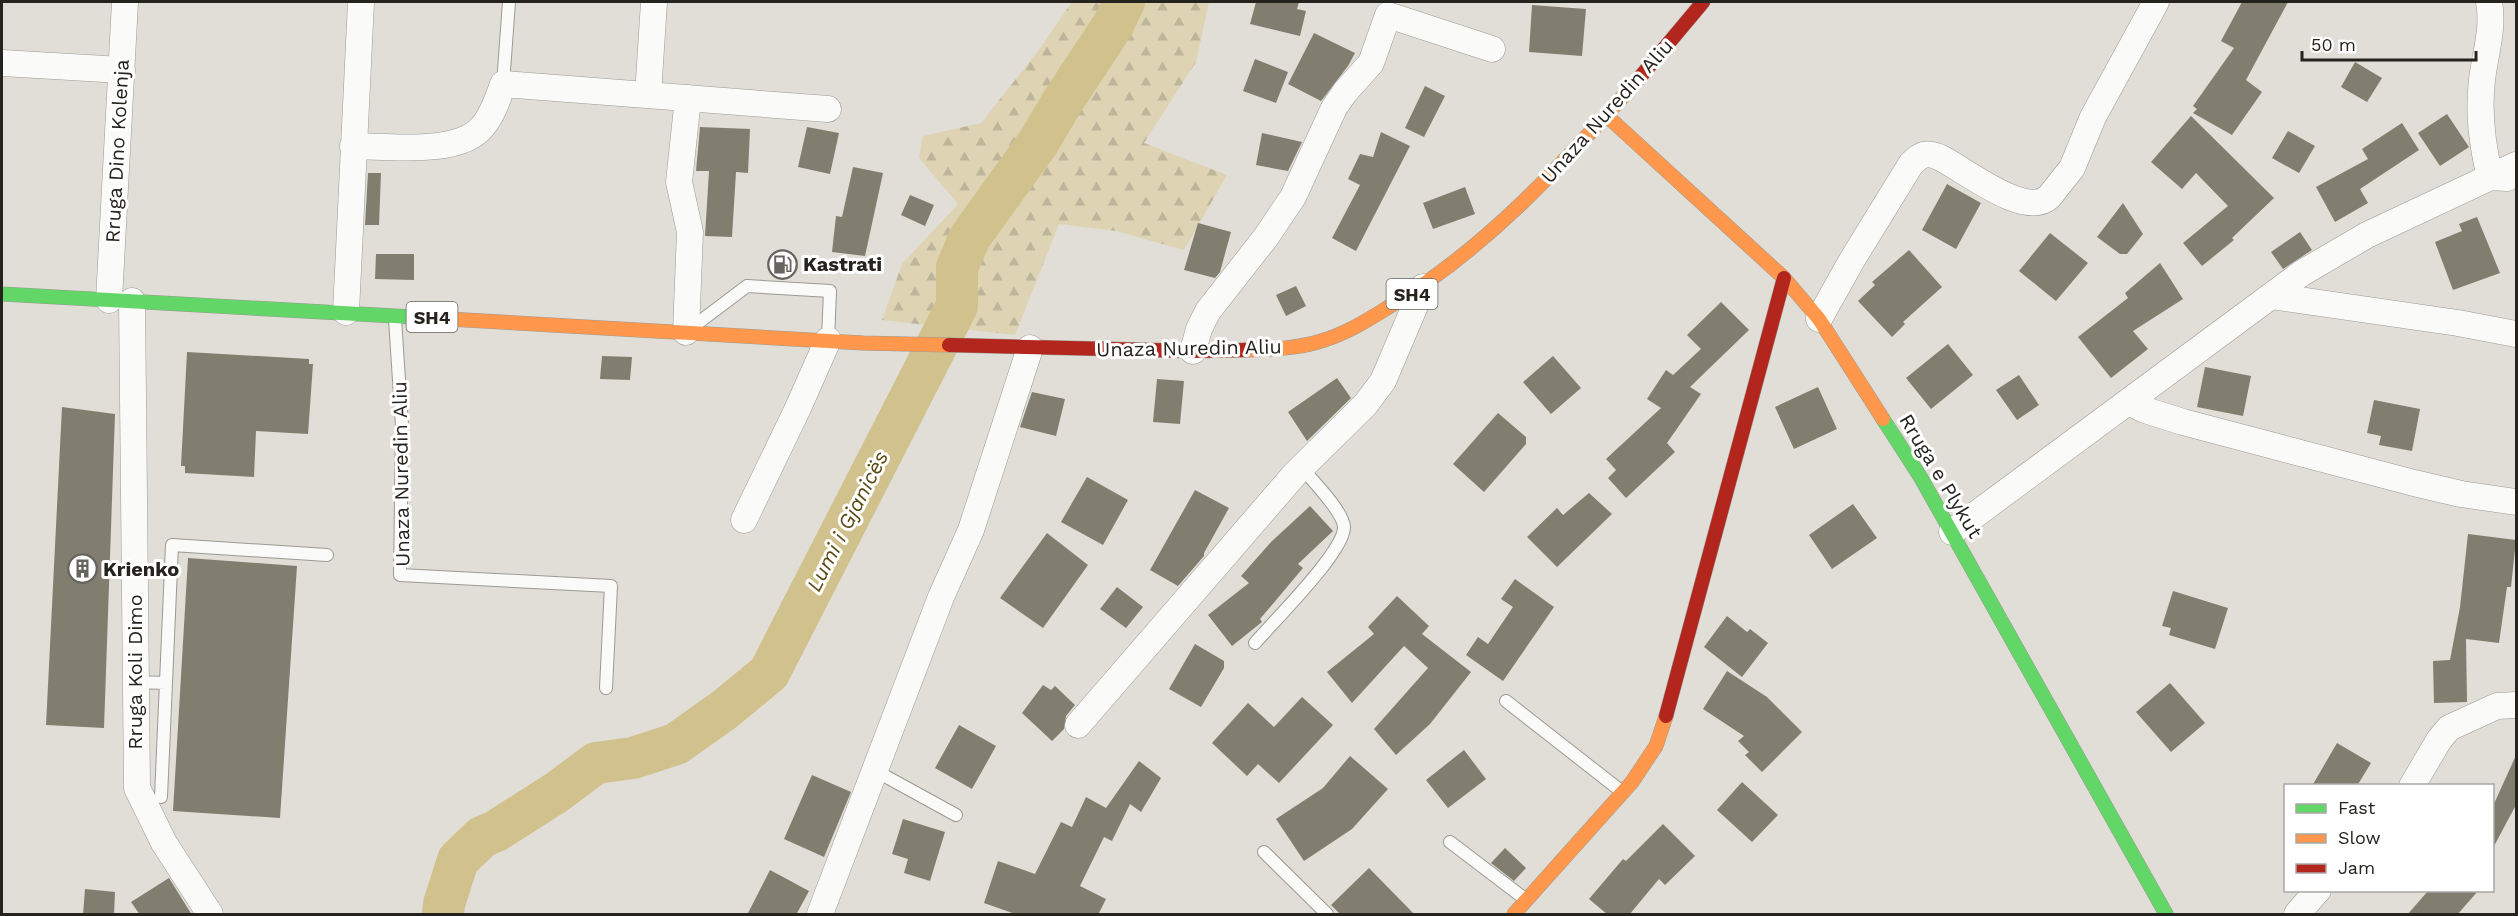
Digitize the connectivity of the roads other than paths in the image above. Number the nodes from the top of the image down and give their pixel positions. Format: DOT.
graph roads {
  1 [pos="125,2"];
  2 [pos="361,2"];
  3 [pos="509,2"];
  4 [pos="654,2"];
  5 [pos="1703,2"];
  6 [pos="2156,2"];
  7 [pos="2489,2"];
  8 [pos="1492,49"];
  9 [pos="2,63"];
  10 [pos="122,70"];
  11 [pos="503,84"];
  12 [pos="648,94"];
  13 [pos="688,98"];
  14 [pos="828,109"];
  15 [pos="1607,116"];
  16 [pos="353,146"];
  17 [pos="2517,165"];
  18 [pos="2490,177"];
  19 [pos="2517,179"];
  20 [pos="1784,278"];
  21 [pos="1423,287"];
  22 [pos="2,294"];
  23 [pos="2271,296"];
  24 [pos="121,301"];
  25 [pos="346,312"];
  26 [pos="394,315"];
  27 [pos="1820,319"];
  28 [pos="686,332"];
  29 [pos="2517,334"];
  30 [pos="828,340"];
  31 [pos="1021,348"];
  32 [pos="1193,351"];
  33 [pos="2128,402"];
  34 [pos="1301,467"];
  35 [pos="2517,502"];
  36 [pos="744,520"];
  37 [pos="1952,532"];
  38 [pos="327,555"];
  39 [pos="1255,644"];
  40 [pos="135,682"];
  41 [pos="166,683"];
  42 [pos="606,688"];
  43 [pos="1506,701"];
  44 [pos="2517,705"];
  45 [pos="1078,725"];
  46 [pos="874,770"];
  47 [pos="2413,784"];
  48 [pos="1623,793"];
  49 [pos="161,797"];
  50 [pos="956,815"];
  51 [pos="1450,842"];
  52 [pos="1264,852"];
  53 [pos="2317,892"];
  54 [pos="1527,900"];
  55 [pos="210,915"];
  56 [pos="820,915"];
  57 [pos="1327,915"];
  58 [pos="1514,915"];
  59 [pos="2166,915"];
  60 [pos="2296,915"];
  1 -- 10 [label="street, Rruga Dino Kolenja"];
  2 -- 16 [label="street"];
  3 -- 11 [label="lane"];
  4 -- 12 [label="street"];
  5 -- 15 [label="main road, Unaza Nuredin Aliu / SH4"];
  6 -- 27 [label="street"];
  7 -- 18 [label="street"];
  8 -- 32 [label="street"];
  9 -- 10 [label="street"];
  10 -- 24 [label="street, Rruga Dino Kolenja"];
  11 -- 12 [label="street"];
  11 -- 16 [label="street"];
  12 -- 13 [label="street"];
  13 -- 14 [label="street"];
  13 -- 28 [label="street"];
  15 -- 20 [label="main road, Rruga e Plykut"];
  15 -- 21 [label="main road, Unaza Nuredin Aliu / SH4"];
  16 -- 25 [label="street"];
  17 -- 18 [label="street"];
  18 -- 19 [label="street"];
  18 -- 23 [label="street"];
  20 -- 27 [label="main road, Rruga e Plykut"];
  20 -- 48 [label="main road"];
  21 -- 32 [label="main road, Unaza Nuredin Aliu / SH4"];
  21 -- 34 [label="street"];
  22 -- 24 [label="main road, Unaza Nuredin Aliu / SH4"];
  23 -- 29 [label="street"];
  23 -- 33 [label="street"];
  24 -- 25 [label="main road, Unaza Nuredin Aliu / SH4"];
  24 -- 40 [label="street, Rruga Koli Dimo"];
  25 -- 26 [label="main road, Unaza Nuredin Aliu / SH4"];
  26 -- 28 [label="main road, Unaza Nuredin Aliu / SH4"];
  26 -- 42 [label="lane, Unaza Nuredin Aliu"];
  27 -- 37 [label="main road, Rruga e Plykut"];
  28 -- 30 [label="main road, Unaza Nuredin Aliu / SH4"];
  28 -- 30 [label="lane"];
  30 -- 31 [label="main road, Unaza Nuredin Aliu / SH4"];
  30 -- 36 [label="street"];
  31 -- 32 [label="main road, Unaza Nuredin Aliu / SH4"];
  31 -- 46 [label="street"];
  33 -- 35 [label="street"];
  33 -- 37 [label="street"];
  34 -- 39 [label="lane"];
  34 -- 45 [label="street"];
  37 -- 59 [label="main road, Rruga e Plykut"];
  38 -- 41 [label="lane, Rruga Koli Dimo"];
  40 -- 41 [label="lane"];
  40 -- 55 [label="street, Rruga Koli Dimo"];
  41 -- 49 [label="lane, Rruga Koli Dimo"];
  43 -- 48 [label="lane"];
  44 -- 47 [label="street"];
  46 -- 50 [label="lane"];
  46 -- 56 [label="street"];
  48 -- 54 [label="main road"];
  51 -- 54 [label="lane"];
  52 -- 57 [label="lane"];
  53 -- 60 [label="street"];
  54 -- 58 [label="main road"];
}
